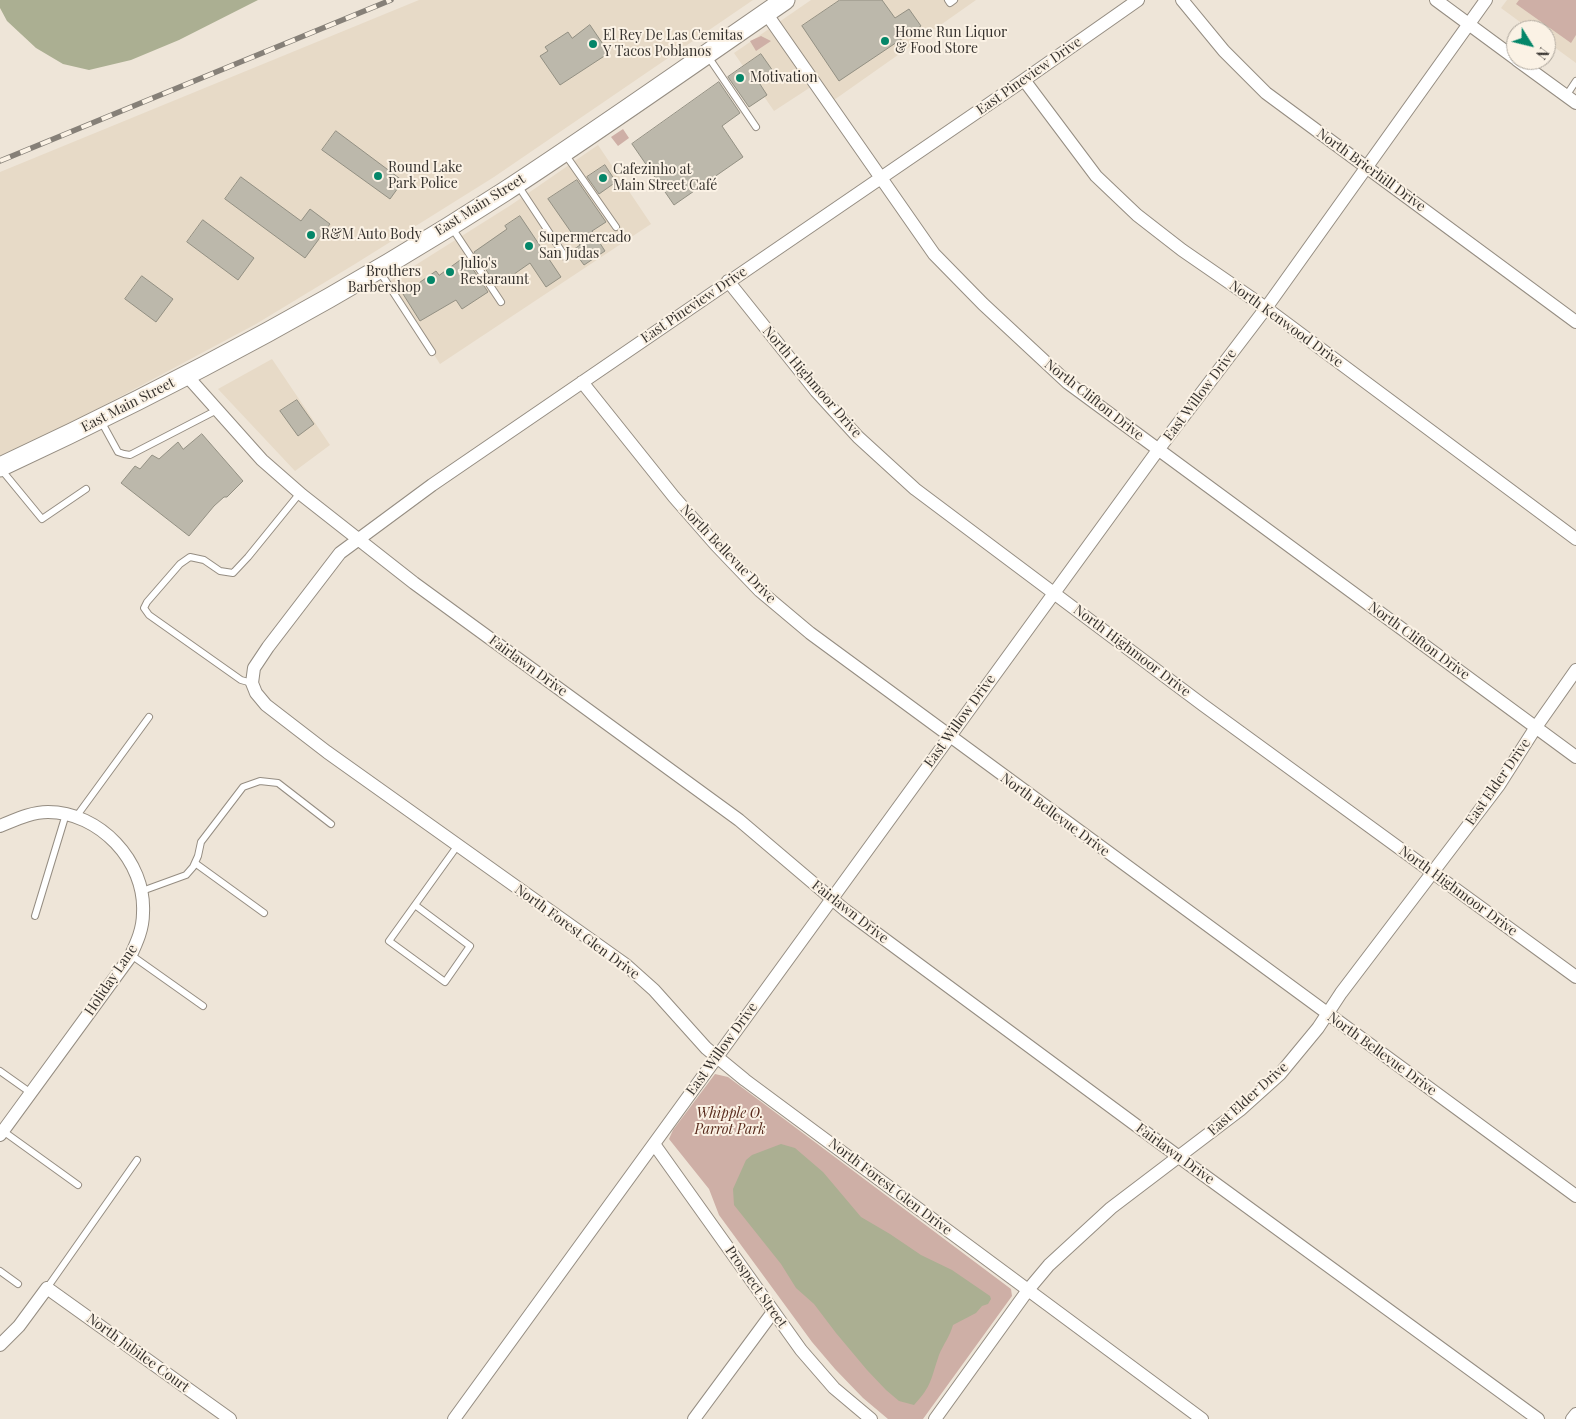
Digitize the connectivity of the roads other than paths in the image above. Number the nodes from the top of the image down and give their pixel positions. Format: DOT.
graph roads {
  1 [pos="785,0"];
  2 [pos="948,0"];
  3 [pos="954,0"];
  4 [pos="1138,0"];
  5 [pos="1182,0"];
  6 [pos="1436,0"];
  7 [pos="1486,0"];
  8 [pos="766,13"];
  9 [pos="1468,24"];
  10 [pos="1506,52"];
  11 [pos="706,54"];
  12 [pos="1530,70"];
  13 [pos="1024,80"];
  14 [pos="1576,81"];
  15 [pos="1571,99"];
  16 [pos="756,127"];
  17 [pos="563,151"];
  18 [pos="1366,166"];
  19 [pos="880,178"];
  20 [pos="517,183"];
  21 [pos="450,225"];
  22 [pos="616,227"];
  23 [pos="566,258"];
  24 [pos="378,268"];
  25 [pos="728,281"];
  26 [pos="501,302"];
  27 [pos="1266,308"];
  28 [pos="1576,322"];
  29 [pos="432,352"];
  30 [pos="187,376"];
  31 [pos="582,382"];
  32 [pos="217,410"];
  33 [pos="100,420"];
  34 [pos="1158,450"];
  35 [pos="0,467"];
  36 [pos="86,489"];
  37 [pos="300,493"];
  38 [pos="1576,538"];
  39 [pos="359,539"];
  40 [pos="1054,593"];
  41 [pos="1576,670"];
  42 [pos="252,683"];
  43 [pos="149,717"];
  44 [pos="1536,727"];
  45 [pos="949,737"];
  46 [pos="1576,756"];
  47 [pos="71,815"];
  48 [pos="331,824"];
  49 [pos="0,826"];
  50 [pos="458,845"];
  51 [pos="195,863"];
  52 [pos="1432,872"];
  53 [pos="142,891"];
  54 [pos="832,898"];
  55 [pos="415,905"];
  56 [pos="264,913"];
  57 [pos="35,916"];
  58 [pos="131,955"];
  59 [pos="1576,977"];
  60 [pos="203,1006"];
  61 [pos="1327,1014"];
  62 [pos="717,1056"];
  63 [pos="0,1071"];
  64 [pos="31,1093"];
  65 [pos="2,1133"];
  66 [pos="654,1144"];
  67 [pos="1179,1157"];
  68 [pos="137,1160"];
  69 [pos="78,1185"];
  70 [pos="1576,1196"];
  71 [pos="0,1271"];
  72 [pos="18,1284"];
  73 [pos="47,1288"];
  74 [pos="1028,1290"];
  75 [pos="773,1312"];
  76 [pos="0,1345"];
  77 [pos="1576,1414"];
  78 [pos="230,1419"];
  79 [pos="454,1419"];
  80 [pos="694,1419"];
  81 [pos="871,1419"];
  82 [pos="935,1419"];
  83 [pos="1202,1419"];
  84 [pos="1538,1419"];
  85 [pos="1572,1419"];
  1 -- 8 [label="main road, East Main Street"];
  2 -- 3 [label="lane"];
  4 -- 13 [label="street, East Pineview Drive"];
  5 -- 18 [label="street, North Brierhill Drive"];
  6 -- 9 [label="street"];
  7 -- 9 [label="street, East Willow Drive"];
  8 -- 11 [label="main road, East Main Street"];
  8 -- 19 [label="street, North Clifton Drive"];
  9 -- 10 [label="street"];
  9 -- 18 [label="street, East Willow Drive"];
  11 -- 16 [label="lane"];
  11 -- 17 [label="main road, East Main Street"];
  12 -- 15 [label="street"];
  13 -- 19 [label="street, East Pineview Drive"];
  13 -- 27 [label="street, North Kenwood Drive"];
  14 -- 15 [label="lane"];
  17 -- 20 [label="main road, East Main Street"];
  17 -- 22 [label="lane"];
  18 -- 27 [label="street, East Willow Drive"];
  18 -- 28 [label="street, North Brierhill Drive"];
  19 -- 25 [label="street, East Pineview Drive"];
  19 -- 34 [label="street, North Clifton Drive"];
  20 -- 21 [label="main road, East Main Street"];
  20 -- 23 [label="lane"];
  21 -- 24 [label="main road, East Main Street"];
  21 -- 26 [label="lane"];
  24 -- 29 [label="lane"];
  24 -- 30 [label="main road, East Main Street"];
  25 -- 31 [label="street, East Pineview Drive"];
  25 -- 40 [label="street, North Highmoor Drive"];
  27 -- 34 [label="street, East Willow Drive"];
  27 -- 38 [label="street, North Kenwood Drive"];
  30 -- 32 [label="street, Fairlawn Drive"];
  30 -- 33 [label="main road, East Main Street"];
  31 -- 39 [label="street, East Pineview Drive"];
  31 -- 45 [label="street, North Bellevue Drive"];
  32 -- 33 [label="lane"];
  32 -- 37 [label="street, Fairlawn Drive"];
  33 -- 35 [label="main road, East Main Street"];
  34 -- 40 [label="street, East Willow Drive"];
  34 -- 44 [label="street, North Clifton Drive"];
  35 -- 36 [label="lane"];
  37 -- 39 [label="street, Fairlawn Drive"];
  37 -- 42 [label="lane"];
  39 -- 42 [label="street, East Pineview Drive"];
  39 -- 54 [label="street, Fairlawn Drive"];
  40 -- 45 [label="street, East Willow Drive"];
  40 -- 52 [label="street, North Highmoor Drive"];
  41 -- 44 [label="street, East Elder Drive"];
  42 -- 50 [label="street, North Forest Glen Drive"];
  43 -- 47 [label="lane"];
  44 -- 46 [label="street, North Clifton Drive"];
  44 -- 52 [label="street, East Elder Drive"];
  45 -- 54 [label="street, East Willow Drive"];
  45 -- 61 [label="street, North Bellevue Drive"];
  47 -- 49 [label="street, Holiday Lane"];
  47 -- 53 [label="street, Holiday Lane"];
  47 -- 57 [label="lane"];
  48 -- 51 [label="lane"];
  50 -- 55 [label="lane"];
  50 -- 62 [label="street, North Forest Glen Drive"];
  51 -- 53 [label="lane"];
  51 -- 56 [label="lane"];
  52 -- 59 [label="street, North Highmoor Drive"];
  52 -- 61 [label="street, East Elder Drive"];
  53 -- 58 [label="street, Holiday Lane"];
  54 -- 62 [label="street, East Willow Drive"];
  54 -- 67 [label="street, Fairlawn Drive"];
  55 -- 55 [label="lane"];
  58 -- 60 [label="lane"];
  58 -- 64 [label="street, Holiday Lane"];
  61 -- 67 [label="street, East Elder Drive"];
  61 -- 70 [label="street, North Bellevue Drive"];
  62 -- 66 [label="street, East Willow Drive"];
  62 -- 74 [label="street, North Forest Glen Drive"];
  63 -- 64 [label="lane"];
  64 -- 65 [label="street, Holiday Lane"];
  65 -- 69 [label="lane"];
  66 -- 75 [label="street, Prospect Street"];
  66 -- 79 [label="street, East Willow Drive"];
  67 -- 74 [label="street, East Elder Drive"];
  67 -- 84 [label="street, Fairlawn Drive"];
  68 -- 73 [label="lane"];
  71 -- 72 [label="lane"];
  73 -- 76 [label="street"];
  73 -- 78 [label="street, North Jubilee Court"];
  74 -- 82 [label="street, East Elder Drive"];
  74 -- 83 [label="street, North Forest Glen Drive"];
  75 -- 80 [label="street"];
  75 -- 81 [label="street, Prospect Street"];
  77 -- 85 [label="street"];
}
